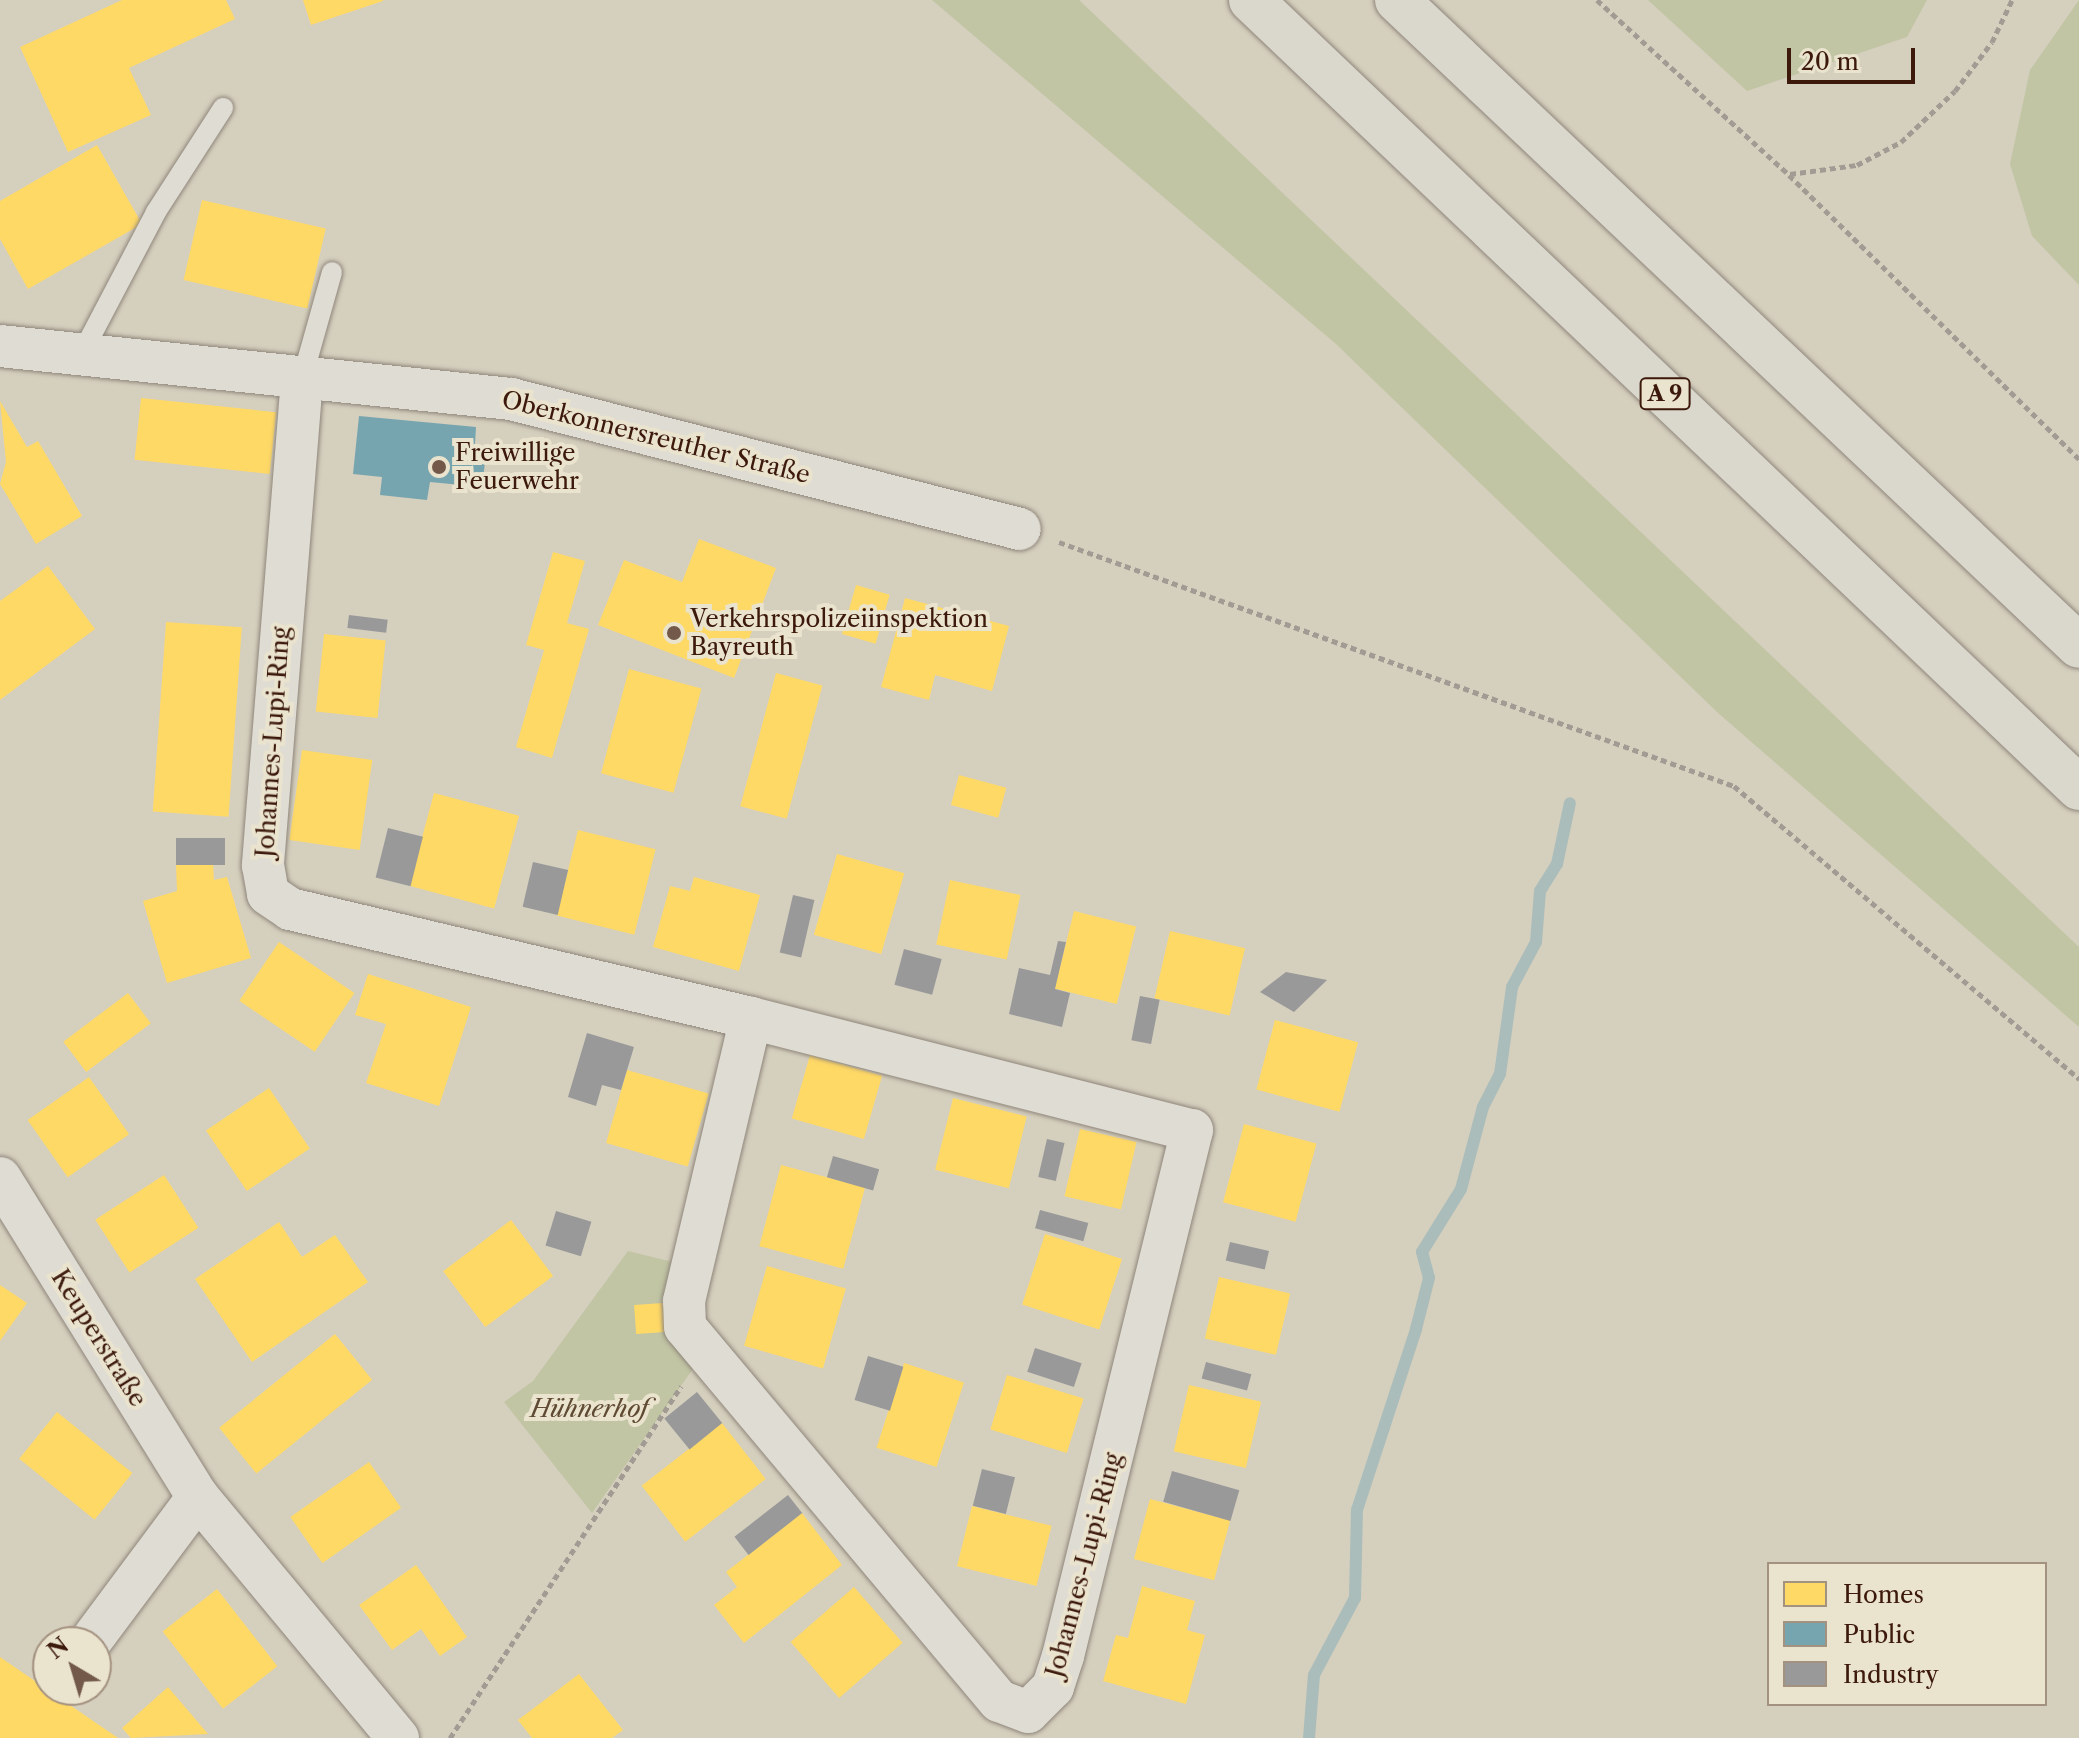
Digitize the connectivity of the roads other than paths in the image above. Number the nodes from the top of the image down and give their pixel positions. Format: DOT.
graph roads {
  1 [pos="1251,0"];
  2 [pos="1397,0"];
  3 [pos="223,108"];
  4 [pos="332,272"];
  5 [pos="0,346"];
  6 [pos="81,355"];
  7 [pos="302,379"];
  8 [pos="1020,529"];
  9 [pos="2079,646"];
  10 [pos="2079,788"];
  11 [pos="751,1018"];
  12 [pos="0,1178"];
  13 [pos="198,1497"];
  14 [pos="102,1626"];
  15 [pos="398,1738"];
  1 -- 10 [label="highway, A 9"];
  2 -- 9 [label="highway"];
  3 -- 6 [label="lane"];
  4 -- 7 [label="lane"];
  5 -- 6 [label="street, Oberkonnersreuther Straße"];
  6 -- 7 [label="street, Oberkonnersreuther Straße"];
  7 -- 8 [label="street, Oberkonnersreuther Straße"];
  7 -- 11 [label="street, Johannes-Lupi-Ring"];
  11 -- 11 [label="street, Johannes-Lupi-Ring"];
  12 -- 13 [label="street, Keuperstraße"];
  13 -- 14 [label="street"];
  13 -- 15 [label="street, Keuperstraße"];
}
